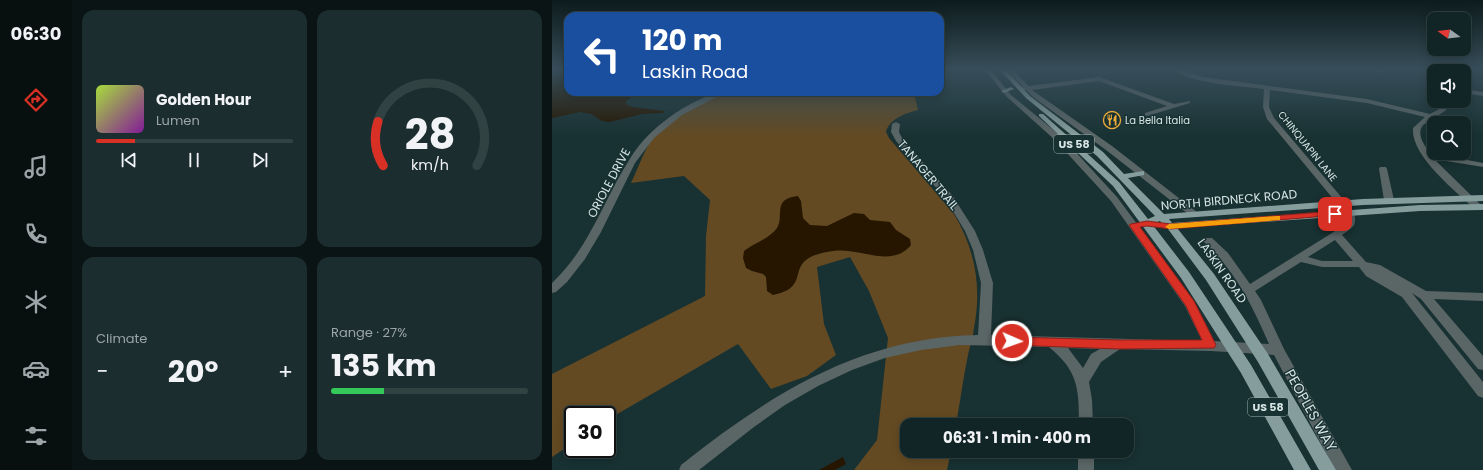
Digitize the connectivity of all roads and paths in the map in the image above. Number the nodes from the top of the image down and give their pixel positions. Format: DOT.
graph roads {
  1 [pos="1009,92"];
  2 [pos="1009,92"];
  3 [pos="1027,92"];
  4 [pos="1027,92"];
  5 [pos="1134,92"];
  6 [pos="1267,92"];
  7 [pos="1297,92"];
  8 [pos="1473,92"];
  9 [pos="1483,94"];
  10 [pos="714,96"];
  11 [pos="1188,102"];
  12 [pos="1174,106"];
  13 [pos="1445,108"];
  14 [pos="1147,114"];
  15 [pos="1428,116"];
  16 [pos="1434,116"];
  17 [pos="1427,120"];
  18 [pos="896,124"];
  19 [pos="1110,148"];
  20 [pos="1097,151"];
  21 [pos="1427,155"];
  22 [pos="1432,160"];
  23 [pos="1455,160"];
  24 [pos="1483,165"];
  25 [pos="1382,169"];
  26 [pos="1141,173"];
  27 [pos="1123,176"];
  28 [pos="1468,198"];
  29 [pos="1483,198"];
  30 [pos="1389,200"];
  31 [pos="1341,203"];
  32 [pos="1480,207"];
  33 [pos="1349,212"];
  34 [pos="1195,215"];
  35 [pos="1162,217"];
  36 [pos="1147,224"];
  37 [pos="1134,225"];
  38 [pos="1171,227"];
  39 [pos="1336,235"];
  40 [pos="1208,240"];
  41 [pos="1299,258"];
  42 [pos="1361,264"];
  43 [pos="552,289"];
  44 [pos="1248,290"];
  45 [pos="1406,294"];
  46 [pos="1424,295"];
  47 [pos="1483,297"];
  48 [pos="984,340"];
  49 [pos="1053,342"];
  50 [pos="1119,344"];
  51 [pos="1210,345"];
  52 [pos="1231,346"];
  53 [pos="1256,348"];
  54 [pos="1278,350"];
  55 [pos="1483,365"];
  56 [pos="1083,380"];
  57 [pos="1483,392"];
  58 [pos="1086,418"];
  59 [pos="1086,458"];
  60 [pos="688,470"];
  61 [pos="1086,470"];
  62 [pos="1302,470"];
  63 [pos="1328,470"];
  64 [pos="1344,470"];
  1 -- 36 [label="main road, US 58"];
  2 -- 37 [label="street"];
  3 -- 19 [label="street, LASKIN ROAD"];
  4 -- 20 [label="main road, LASKIN ROAD / US 58"];
  5 -- 12 [label="street"];
  6 -- 31 [label="street, CHINQUAPIN LANE"];
  7 -- 15 [label="street"];
  8 -- 9 [label="street"];
  10 -- 43 [label="street, ORIOLE DRIVE"];
  11 -- 12 [label="street"];
  12 -- 14 [label="street"];
  13 -- 16 [label="street"];
  17 -- 21 [label="street"];
  18 -- 48 [label="street, TANAGER TRAIL"];
  19 -- 20 [label="street"];
  19 -- 26 [label="street, LASKIN ROAD"];
  20 -- 27 [label="main road, LASKIN ROAD / US 58"];
  22 -- 28 [label="street"];
  23 -- 24 [label="street"];
  25 -- 30 [label="street"];
  26 -- 27 [label="main road"];
  26 -- 34 [label="street, LASKIN ROAD"];
  27 -- 35 [label="main road, LASKIN ROAD / US 58"];
  28 -- 29 [label="main road, NORTH BIRDNECK ROAD"];
  28 -- 30 [label="main road, NORTH BIRDNECK ROAD"];
  28 -- 32 [label="street"];
  30 -- 31 [label="main road, NORTH BIRDNECK ROAD"];
  31 -- 33 [label="street, CHINQUAPIN LANE"];
  31 -- 34 [label="main road, NORTH BIRDNECK ROAD"];
  32 -- 33 [label="main road, NORTH BIRDNECK ROAD"];
  33 -- 38 [label="main road, NORTH BIRDNECK ROAD"];
  33 -- 39 [label="street"];
  34 -- 35 [label="main road, NORTH BIRDNECK ROAD"];
  35 -- 36 [label="main road, NORTH BIRDNECK ROAD"];
  35 -- 38 [label="main road, LASKIN ROAD / US 58"];
  36 -- 37 [label="street"];
  36 -- 38 [label="main road, NORTH BIRDNECK ROAD"];
  36 -- 52 [label="main road, US 58"];
  37 -- 51 [label="street"];
  38 -- 53 [label="main road, LASKIN ROAD / US 58"];
  39 -- 41 [label="street"];
  39 -- 42 [label="street"];
  40 -- 44 [label="street, PEOPLES WAY"];
  41 -- 42 [label="street"];
  41 -- 44 [label="street"];
  42 -- 45 [label="street"];
  42 -- 46 [label="street"];
  44 -- 54 [label="street, PEOPLES WAY"];
  45 -- 46 [label="street"];
  45 -- 57 [label="street"];
  46 -- 47 [label="street"];
  46 -- 55 [label="street"];
  48 -- 49 [label="street"];
  48 -- 60 [label="street"];
  49 -- 50 [label="street"];
  49 -- 56 [label="street"];
  50 -- 51 [label="street"];
  50 -- 56 [label="street"];
  51 -- 52 [label="street"];
  52 -- 53 [label="street"];
  52 -- 62 [label="main road, US 58"];
  53 -- 54 [label="street"];
  53 -- 63 [label="main road, LASKIN ROAD / US 58"];
  54 -- 64 [label="street, PEOPLES WAY"];
  56 -- 58 [label="street"];
  59 -- 61 [label="street"];
}
